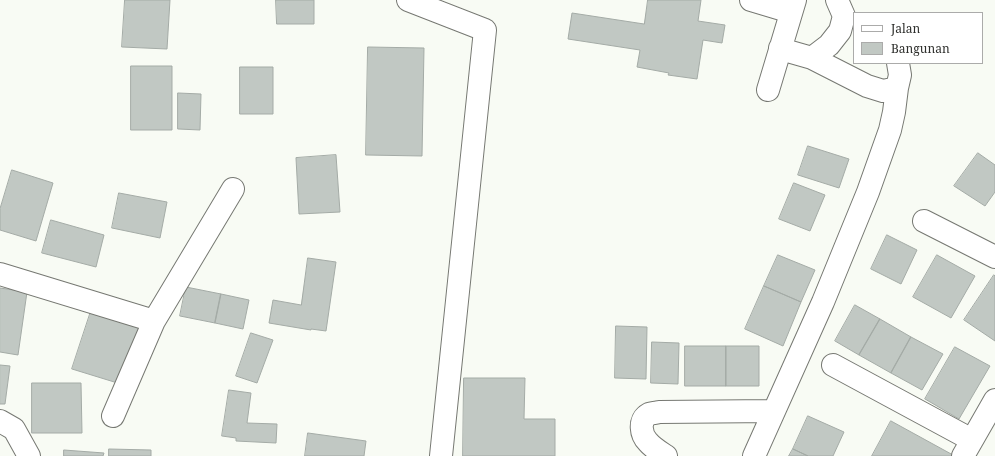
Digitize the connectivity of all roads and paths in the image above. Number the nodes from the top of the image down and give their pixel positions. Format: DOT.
graph roads {
  1 [pos="408,0"];
  2 [pos="751,0"];
  3 [pos="793,6"];
  4 [pos="845,13"];
  5 [pos="780,48"];
  6 [pos="812,58"];
  7 [pos="898,64"];
  8 [pos="897,88"];
  9 [pos="768,90"];
  10 [pos="232,189"];
  11 [pos="924,221"];
  12 [pos="995,257"];
  13 [pos="0,274"];
  14 [pos="154,321"];
  15 [pos="833,366"];
  16 [pos="995,400"];
  17 [pos="774,411"];
  18 [pos="113,416"];
  19 [pos="0,421"];
  20 [pos="968,448"];
  21 [pos="29,456"];
  22 [pos="441,456"];
  23 [pos="666,456"];
  24 [pos="754,456"];
  1 -- 22 [label="street"];
  2 -- 3 [label="street"];
  3 -- 5 [label="street"];
  4 -- 6 [label="street"];
  5 -- 6 [label="street"];
  5 -- 9 [label="street"];
  6 -- 8 [label="street"];
  7 -- 8 [label="street"];
  8 -- 17 [label="street"];
  10 -- 14 [label="street"];
  11 -- 12 [label="street"];
  13 -- 14 [label="street"];
  14 -- 18 [label="street"];
  15 -- 20 [label="street"];
  16 -- 20 [label="street"];
  17 -- 23 [label="street"];
  17 -- 24 [label="street"];
  19 -- 21 [label="street"];
}
